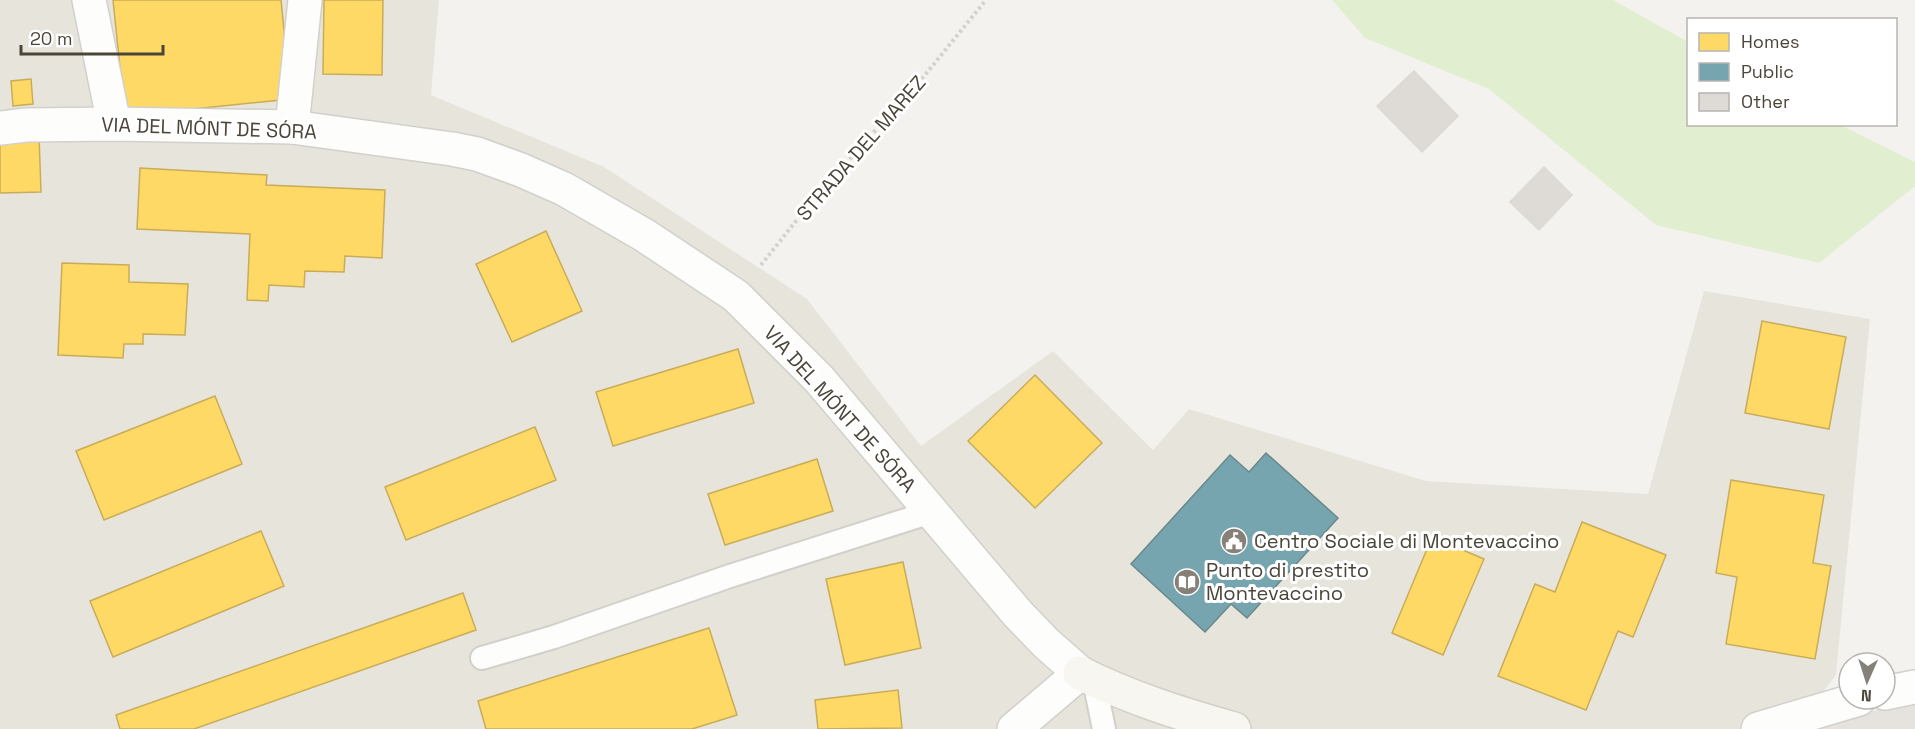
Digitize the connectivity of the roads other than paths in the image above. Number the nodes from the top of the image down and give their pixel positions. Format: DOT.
graph roads {
  1 [pos="89,0"];
  2 [pos="305,0"];
  3 [pos="114,124"];
  4 [pos="292,127"];
  5 [pos="0,128"];
  6 [pos="931,512"];
  7 [pos="482,658"];
  8 [pos="1087,676"];
  9 [pos="1915,687"];
  10 [pos="1897,691"];
  11 [pos="1837,706"];
  12 [pos="1014,729"];
  13 [pos="1104,729"];
  14 [pos="1234,729"];
  15 [pos="1758,729"];
  1 -- 3 [label="street"];
  2 -- 4 [label="street"];
  3 -- 4 [label="street, VIA DEL MÓNT DE SÓRA"];
  3 -- 5 [label="street, VIA DEL MÓNT DE SÓRA"];
  4 -- 6 [label="street, VIA DEL MÓNT DE SÓRA"];
  6 -- 7 [label="lane, VIA DEL MÓNT DE SÓRA"];
  6 -- 8 [label="street, VIA DEL MÓNT DE SÓRA"];
  8 -- 12 [label="street"];
  8 -- 13 [label="lane"];
  8 -- 14 [label="street"];
  9 -- 10 [label="street"];
  11 -- 15 [label="street"];
}
